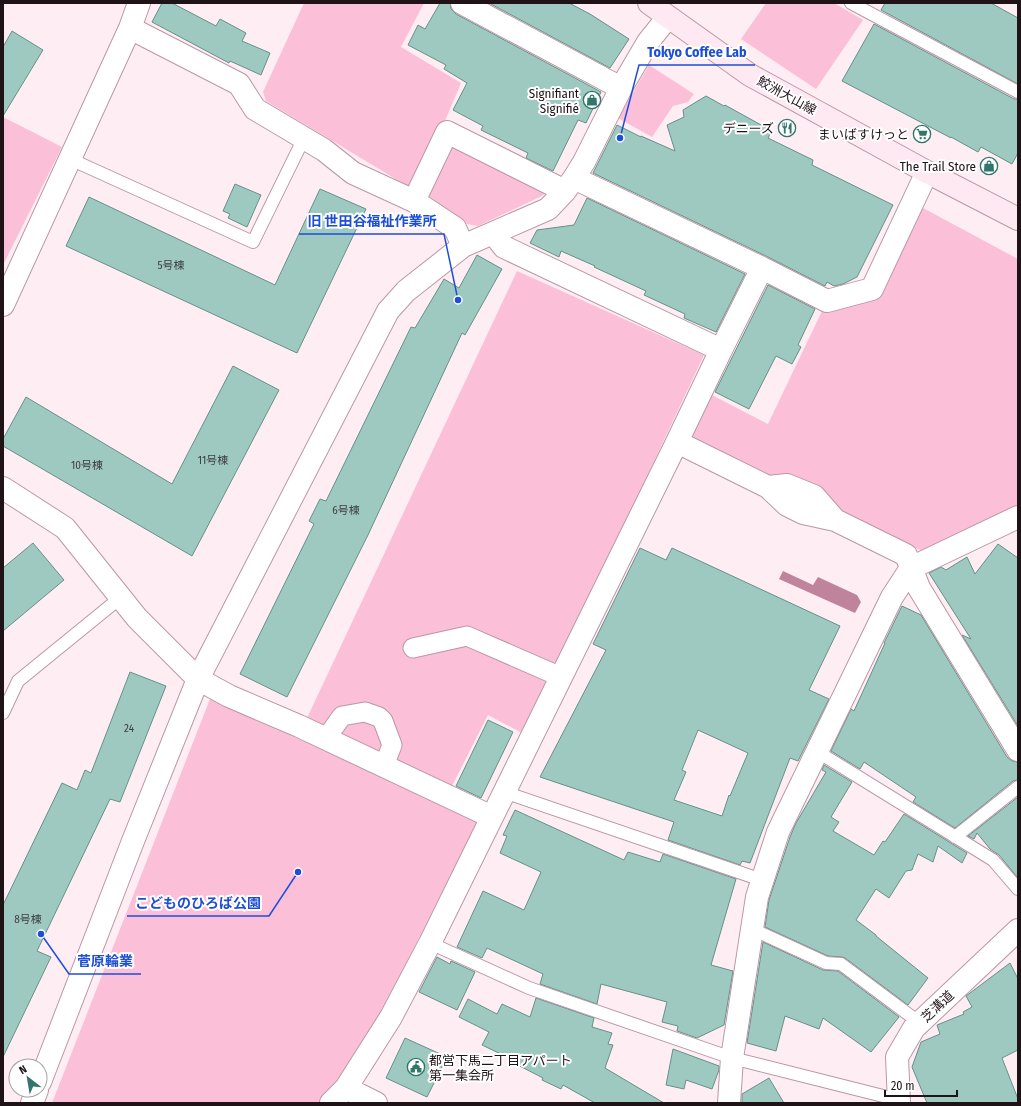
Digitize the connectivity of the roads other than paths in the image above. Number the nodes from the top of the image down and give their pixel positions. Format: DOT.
graph roads {
  1 [pos="139,3"];
  2 [pos="462,3"];
  3 [pos="648,3"];
  4 [pos="851,3"];
  5 [pos="668,17"];
  6 [pos="130,28"];
  7 [pos="621,88"];
  8 [pos="1018,92"];
  9 [pos="304,138"];
  10 [pos="70,159"];
  11 [pos="927,172"];
  12 [pos="570,184"];
  13 [pos="414,201"];
  14 [pos="1018,219"];
  15 [pos="493,233"];
  16 [pos="463,246"];
  17 [pos="762,268"];
  18 [pos="3,305"];
  19 [pos="721,350"];
  20 [pos="677,442"];
  21 [pos="3,488"];
  22 [pos="1018,517"];
  23 [pos="911,568"];
  24 [pos="120,598"];
  25 [pos="413,648"];
  26 [pos="561,677"];
  27 [pos="198,679"];
  28 [pos="3,711"];
  29 [pos="328,740"];
  30 [pos="1018,750"];
  31 [pos="818,752"];
  32 [pos="384,766"];
  33 [pos="1018,787"];
  34 [pos="504,792"];
  35 [pos="492,817"];
  36 [pos="955,837"];
  37 [pos="762,880"];
  38 [pos="1018,889"];
  39 [pos="752,929"];
  40 [pos="1018,930"];
  41 [pos="430,943"];
  42 [pos="920,1023"];
  43 [pos="732,1058"];
  44 [pos="48,1061"];
  45 [pos="346,1088"];
  46 [pos="899,1102"];
  47 [pos="331,1103"];
  48 [pos="376,1103"];
  49 [pos="729,1103"];
  1 -- 6 [label="street"];
  2 -- 7 [label="street"];
  3 -- 5 [label="main road, 鮫洲大山線"];
  4 -- 8 [label="lane"];
  5 -- 7 [label="street"];
  5 -- 11 [label="main road, 鮫洲大山線"];
  6 -- 9 [label="street"];
  6 -- 10 [label="street"];
  7 -- 12 [label="street"];
  9 -- 10 [label="lane"];
  9 -- 13 [label="street"];
  10 -- 18 [label="street"];
  11 -- 14 [label="main road, 鮫洲大山線"];
  11 -- 17 [label="street"];
  12 -- 13 [label="street"];
  12 -- 15 [label="street"];
  12 -- 17 [label="street"];
  13 -- 16 [label="street"];
  15 -- 16 [label="street"];
  15 -- 19 [label="street"];
  16 -- 27 [label="street"];
  17 -- 19 [label="street"];
  19 -- 20 [label="street"];
  20 -- 23 [label="street"];
  20 -- 26 [label="street"];
  21 -- 24 [label="street"];
  22 -- 23 [label="street"];
  23 -- 30 [label="street"];
  23 -- 31 [label="street"];
  24 -- 27 [label="street"];
  24 -- 28 [label="lane"];
  25 -- 26 [label="street"];
  26 -- 34 [label="street"];
  27 -- 29 [label="street"];
  27 -- 44 [label="street"];
  29 -- 32 [label="street"];
  29 -- 32 [label="street"];
  31 -- 36 [label="lane"];
  31 -- 37 [label="street"];
  32 -- 35 [label="street"];
  33 -- 36 [label="lane"];
  34 -- 35 [label="street"];
  34 -- 37 [label="lane"];
  35 -- 41 [label="street"];
  36 -- 38 [label="lane"];
  37 -- 39 [label="street"];
  39 -- 42 [label="lane"];
  39 -- 43 [label="street"];
  40 -- 42 [label="street, 芝溝道"];
  41 -- 43 [label="lane"];
  41 -- 45 [label="street"];
  42 -- 46 [label="street, 芝溝道"];
  43 -- 46 [label="lane"];
  43 -- 49 [label="street"];
  45 -- 47 [label="street"];
  45 -- 48 [label="street"];
}
